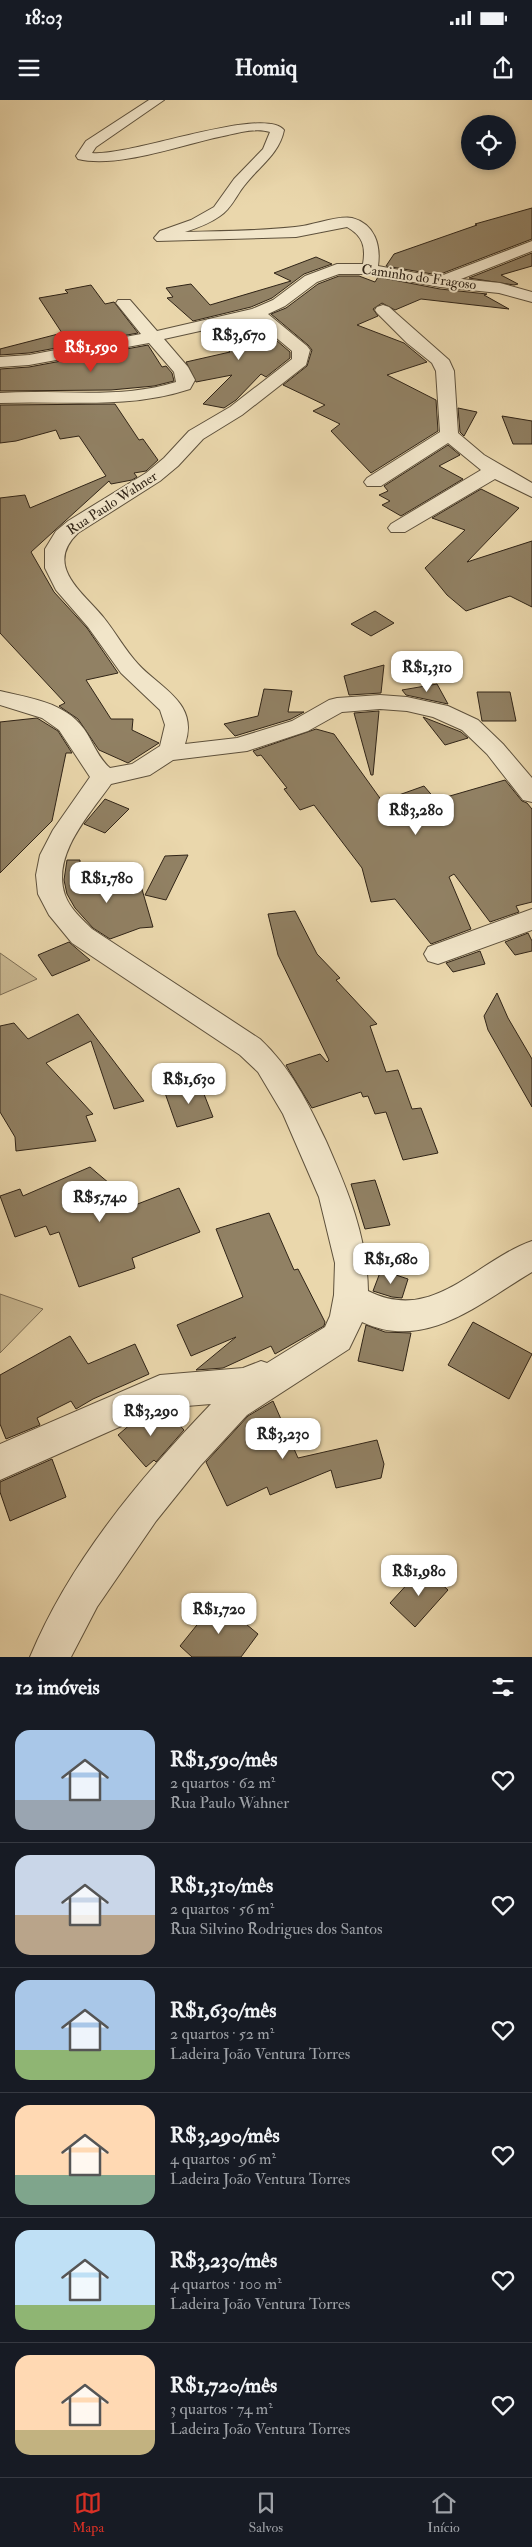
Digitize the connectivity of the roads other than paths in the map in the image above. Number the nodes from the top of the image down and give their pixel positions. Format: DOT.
graph roads {
  1 [pos="158,100"];
  2 [pos="532,246"];
  3 [pos="370,269"];
  4 [pos="440,282"];
  5 [pos="532,297"];
  6 [pos="124,303"];
  7 [pos="383,310"];
  8 [pos="257,313"];
  9 [pos="153,338"];
  10 [pos="0,362"];
  11 [pos="0,398"];
  12 [pos="449,434"];
  13 [pos="494,471"];
  14 [pos="374,482"];
  15 [pos="532,491"];
  16 [pos="398,528"];
  17 [pos="0,698"];
  18 [pos="168,753"];
  19 [pos="104,776"];
  20 [pos="532,794"];
  21 [pos="532,920"];
  22 [pos="438,954"];
  23 [pos="532,1255"];
  24 [pos="350,1299"];
  25 [pos="304,1361"];
  26 [pos="0,1462"];
  27 [pos="50,1657"];
  1 -- 3 [label="street"];
  2 -- 4 [label="street"];
  3 -- 4 [label="street, Caminho do Fragoso"];
  3 -- 8 [label="street, Caminho do Fragoso"];
  4 -- 5 [label="street, Caminho do Fragoso"];
  6 -- 9 [label="street"];
  7 -- 12 [label="street"];
  8 -- 9 [label="street, Caminho do Fragoso"];
  8 -- 18 [label="street, Rua Paulo Wahner"];
  9 -- 10 [label="street, Caminho do Fragoso"];
  9 -- 11 [label="street"];
  12 -- 13 [label="street"];
  12 -- 14 [label="street"];
  13 -- 15 [label="street"];
  13 -- 16 [label="street"];
  17 -- 19 [label="street"];
  18 -- 19 [label="street"];
  18 -- 20 [label="street"];
  19 -- 24 [label="street"];
  21 -- 22 [label="street"];
  23 -- 24 [label="street"];
  24 -- 25 [label="street"];
  25 -- 26 [label="street"];
  25 -- 27 [label="street"];
}
